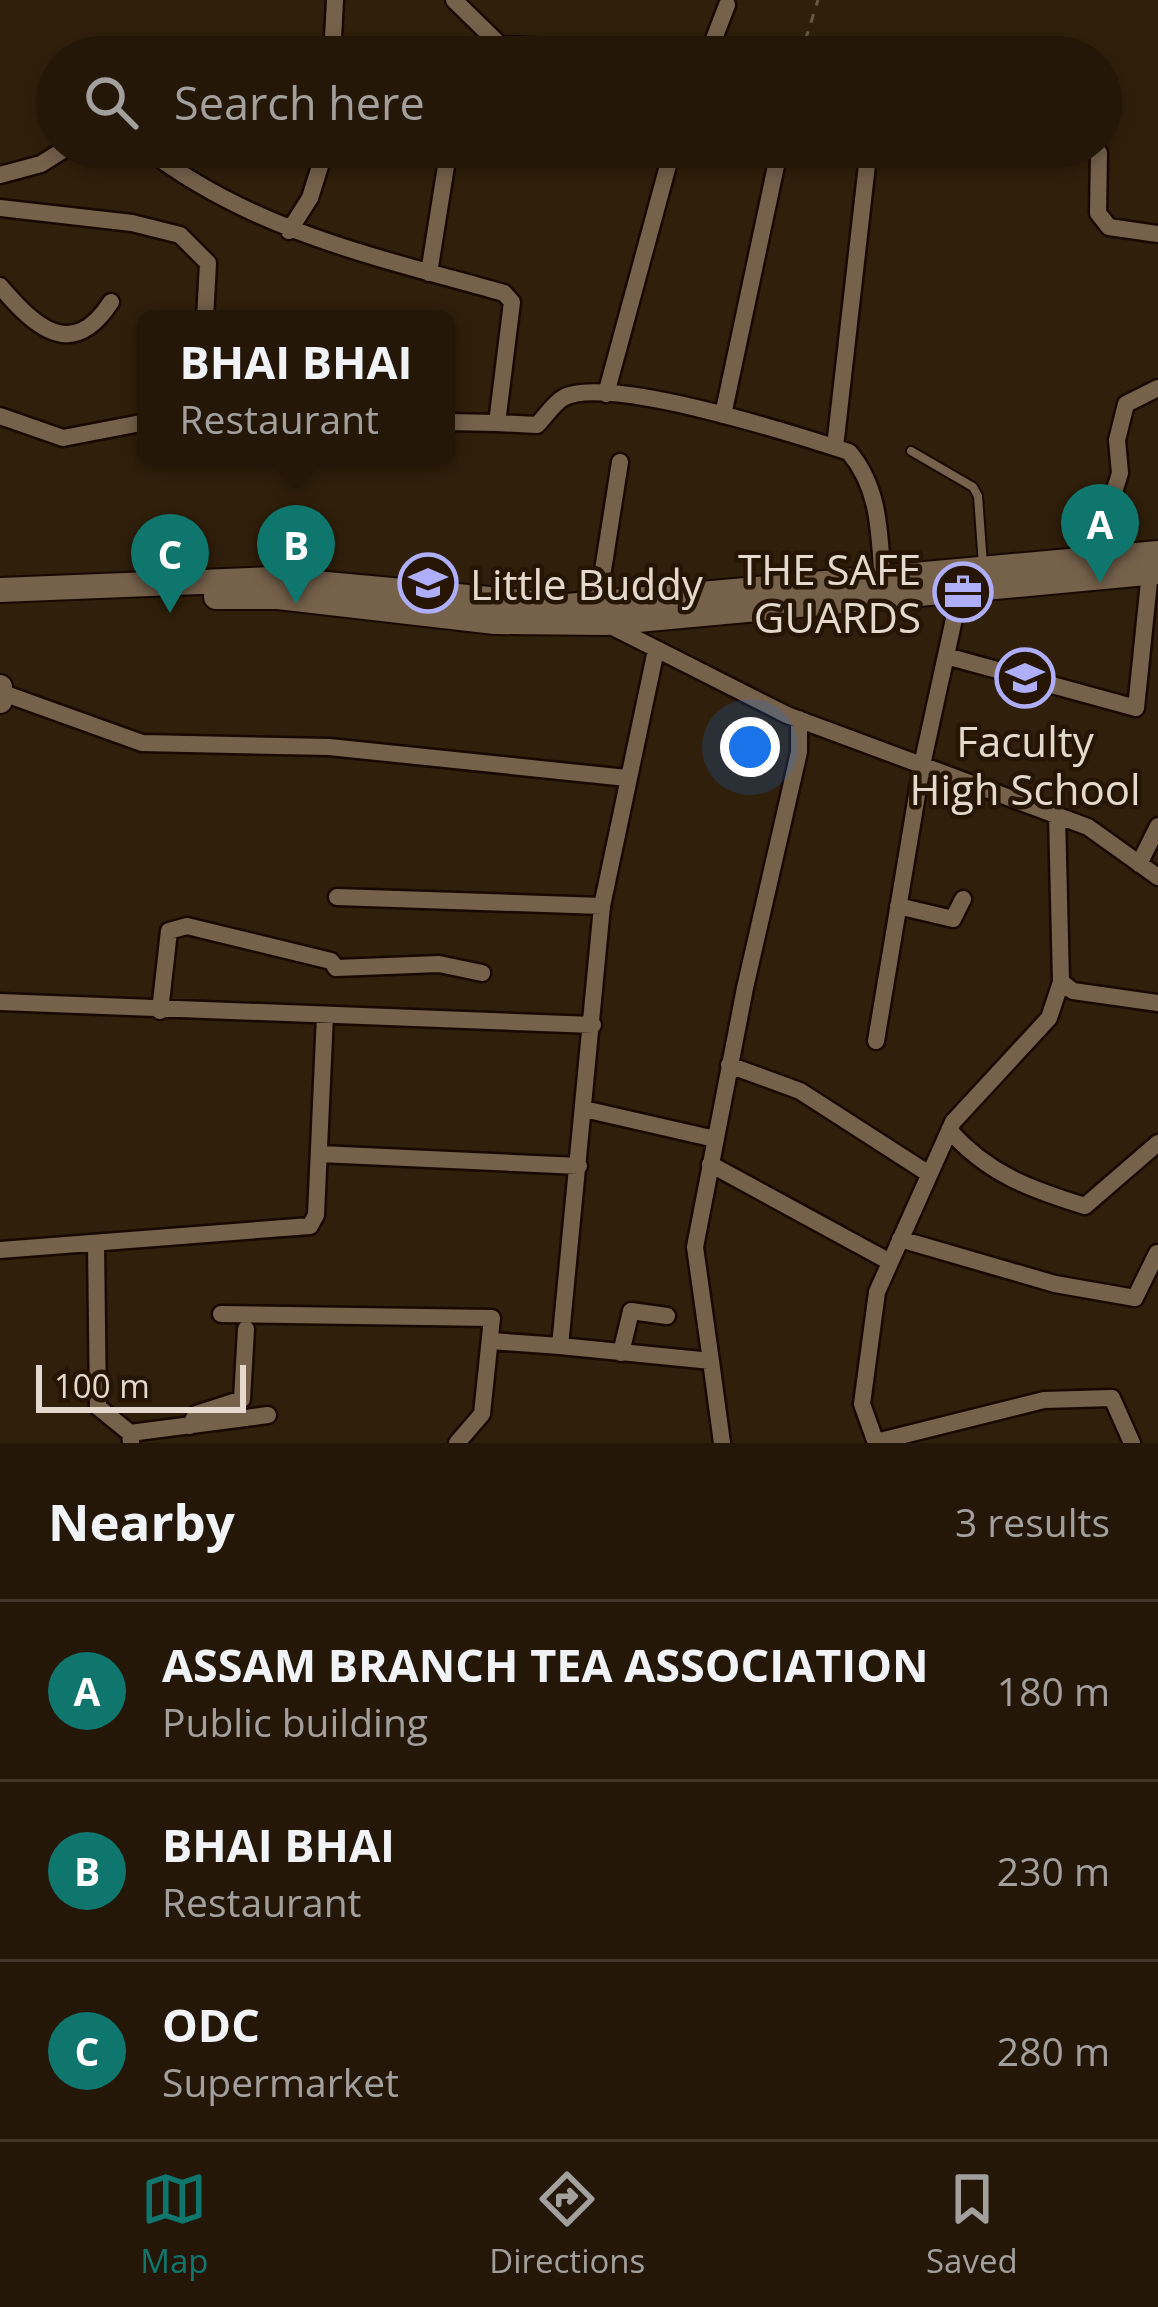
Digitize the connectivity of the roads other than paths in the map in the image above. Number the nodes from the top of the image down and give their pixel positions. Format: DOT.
graph roads {
  1 [pos="335,0"];
  2 [pos="454,0"];
  3 [pos="727,5"];
  4 [pos="333,36"];
  5 [pos="491,36"];
  6 [pos="715,36"];
  7 [pos="36,165"];
  8 [pos="176,168"];
  9 [pos="319,168"];
  10 [pos="446,168"];
  11 [pos="667,168"];
  12 [pos="776,168"];
  13 [pos="866,168"];
  14 [pos="1099,168"];
  15 [pos="0,175"];
  16 [pos="0,208"];
  17 [pos="289,231"];
  18 [pos="1158,234"];
  19 [pos="429,273"];
  20 [pos="0,286"];
  21 [pos="111,302"];
  22 [pos="206,310"];
  23 [pos="1158,388"];
  24 [pos="606,394"];
  25 [pos="723,415"];
  26 [pos="0,416"];
  27 [pos="455,422"];
  28 [pos="497,423"];
  29 [pos="137,424"];
  30 [pos="835,447"];
  31 [pos="911,452"];
  32 [pos="620,462"];
  33 [pos="1094,557"];
  34 [pos="1156,566"];
  35 [pos="982,567"];
  36 [pos="883,584"];
  37 [pos="961,587"];
  38 [pos="0,590"];
  39 [pos="0,606"];
  40 [pos="601,612"];
  41 [pos="656,650"];
  42 [pos="946,656"];
  43 [pos="1,694"];
  44 [pos="799,719"];
  45 [pos="922,765"];
  46 [pos="627,778"];
  47 [pos="1057,815"];
  48 [pos="1158,826"];
  49 [pos="1139,864"];
  50 [pos="1158,877"];
  51 [pos="337,897"];
  52 [pos="963,898"];
  53 [pos="602,906"];
  54 [pos="898,906"];
  55 [pos="482,973"];
  56 [pos="1060,982"];
  57 [pos="0,1002"];
  58 [pos="1158,1003"];
  59 [pos="160,1011"];
  60 [pos="325,1015"];
  61 [pos="593,1025"];
  62 [pos="876,1041"];
  63 [pos="729,1064"];
  64 [pos="584,1109"];
  65 [pos="949,1130"];
  66 [pos="715,1139"];
  67 [pos="1158,1143"];
  68 [pos="320,1154"];
  69 [pos="710,1164"];
  70 [pos="578,1166"];
  71 [pos="929,1174"];
  72 [pos="901,1239"];
  73 [pos="96,1243"];
  74 [pos="0,1250"];
  75 [pos="1157,1253"];
  76 [pos="890,1262"];
  77 [pos="221,1313"];
  78 [pos="667,1316"];
  79 [pos="246,1329"];
  80 [pos="490,1341"];
  81 [pos="560,1346"];
  82 [pos="621,1353"];
  83 [pos="711,1361"];
  84 [pos="268,1414"];
  85 [pos="190,1426"];
  86 [pos="131,1438"];
  87 [pos="458,1443"];
  88 [pos="722,1443"];
  89 [pos="876,1443"];
  90 [pos="1132,1443"];
  1 -- 4 [label="street"];
  2 -- 5 [label="street"];
  3 -- 6 [label="street"];
  7 -- 15 [label="street"];
  8 -- 17 [label="street"];
  9 -- 17 [label="street"];
  10 -- 19 [label="street"];
  11 -- 24 [label="street"];
  12 -- 25 [label="street"];
  13 -- 30 [label="street"];
  14 -- 18 [label="street"];
  16 -- 22 [label="street"];
  17 -- 19 [label="street"];
  19 -- 28 [label="street"];
  20 -- 21 [label="street"];
  23 -- 33 [label="street"];
  24 -- 25 [label="street"];
  24 -- 28 [label="street"];
  25 -- 30 [label="street"];
  26 -- 29 [label="street"];
  27 -- 28 [label="street"];
  30 -- 36 [label="street"];
  31 -- 35 [label="lane"];
  32 -- 40 [label="street"];
  33 -- 34 [label="main road"];
  33 -- 35 [label="main road"];
  34 -- 37 [label="main road"];
  34 -- 42 [label="street"];
  35 -- 36 [label="main road"];
  36 -- 37 [label="main road"];
  36 -- 40 [label="main road"];
  37 -- 42 [label="street"];
  38 -- 40 [label="main road"];
  39 -- 40 [label="main road"];
  40 -- 41 [label="street"];
  41 -- 44 [label="street"];
  41 -- 46 [label="street"];
  42 -- 45 [label="street"];
  43 -- 46 [label="street"];
  44 -- 45 [label="street"];
  44 -- 63 [label="street"];
  45 -- 47 [label="street"];
  45 -- 54 [label="street"];
  46 -- 53 [label="street"];
  47 -- 49 [label="street"];
  47 -- 56 [label="street"];
  48 -- 49 [label="street"];
  49 -- 50 [label="street"];
  51 -- 53 [label="street"];
  52 -- 54 [label="street"];
  53 -- 61 [label="street"];
  54 -- 62 [label="street"];
  55 -- 59 [label="street"];
  56 -- 58 [label="street"];
  56 -- 65 [label="street"];
  57 -- 59 [label="street"];
  59 -- 60 [label="street"];
  60 -- 61 [label="street"];
  60 -- 68 [label="street"];
  61 -- 64 [label="street"];
  63 -- 66 [label="street"];
  63 -- 71 [label="street"];
  64 -- 66 [label="street"];
  64 -- 70 [label="street"];
  65 -- 67 [label="street"];
  65 -- 71 [label="street"];
  66 -- 69 [label="street"];
  68 -- 70 [label="street"];
  68 -- 73 [label="street"];
  69 -- 76 [label="street"];
  69 -- 83 [label="street"];
  70 -- 81 [label="street"];
  71 -- 72 [label="street"];
  72 -- 75 [label="street"];
  72 -- 76 [label="street"];
  73 -- 74 [label="street"];
  73 -- 86 [label="street"];
  76 -- 89 [label="street"];
  77 -- 80 [label="street"];
  78 -- 82 [label="street"];
  79 -- 85 [label="street"];
  80 -- 81 [label="street"];
  80 -- 87 [label="street"];
  81 -- 82 [label="street"];
  82 -- 83 [label="street"];
  83 -- 88 [label="street"];
  84 -- 85 [label="street"];
  85 -- 86 [label="street"];
  89 -- 90 [label="street"];
}
